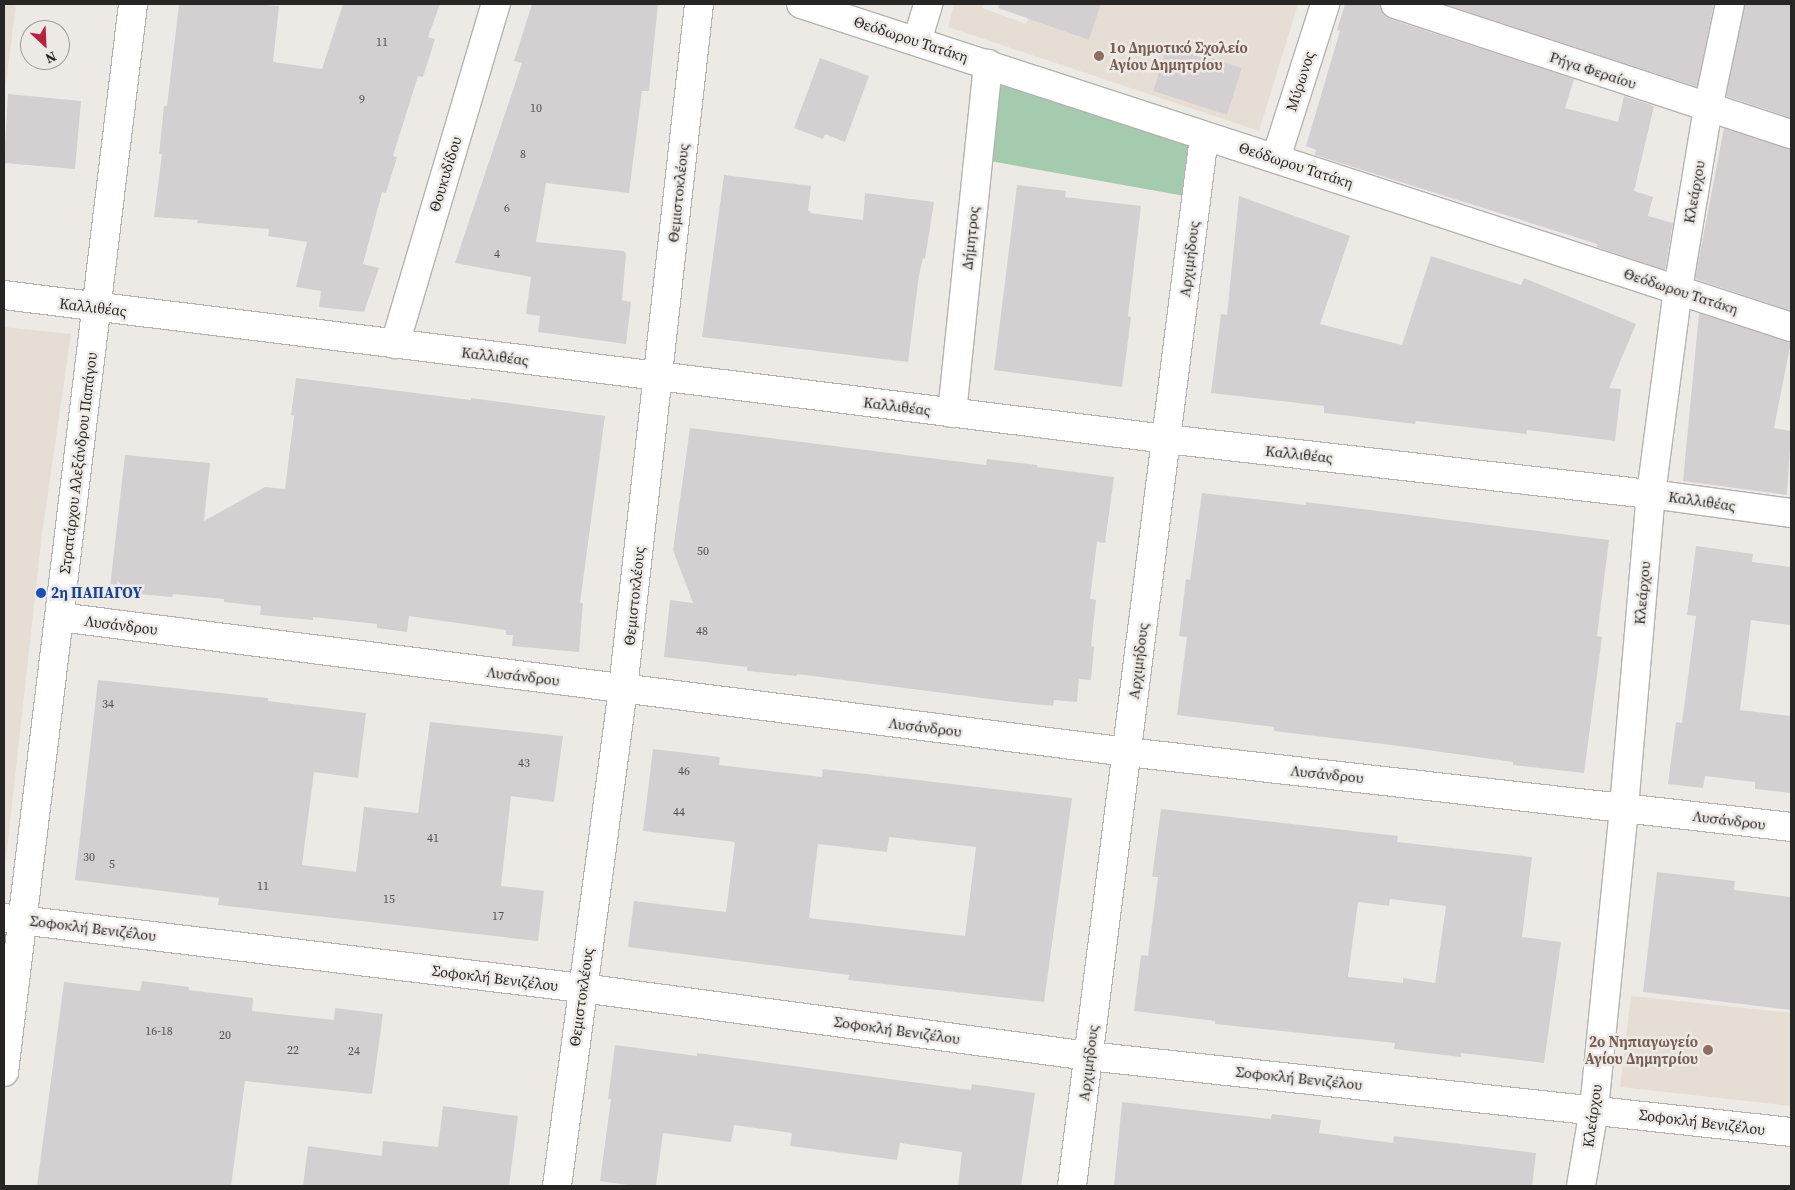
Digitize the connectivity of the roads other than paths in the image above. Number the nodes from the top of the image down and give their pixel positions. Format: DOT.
graph roads {
  1 [pos="133,4"];
  2 [pos="496,4"];
  3 [pos="699,4"];
  4 [pos="801,4"];
  5 [pos="928,4"];
  6 [pos="1325,4"];
  7 [pos="1395,4"];
  8 [pos="1730,4"];
  9 [pos="917,40"];
  10 [pos="988,64"];
  11 [pos="1708,108"];
  12 [pos="1791,134"];
  13 [pos="1204,136"];
  14 [pos="1276,158"];
  15 [pos="1678,289"];
  16 [pos="4,295"];
  17 [pos="97,307"];
  18 [pos="1791,327"];
  19 [pos="395,344"];
  20 [pos="658,376"];
  21 [pos="952,413"];
  22 [pos="1166,439"];
  23 [pos="1651,494"];
  24 [pos="1791,513"];
  25 [pos="59,617"];
  26 [pos="623,688"];
  27 [pos="1127,752"];
  28 [pos="1624,807"];
  29 [pos="1791,827"];
  30 [pos="13,919"];
  31 [pos="582,988"];
  32 [pos="1088,1056"];
  33 [pos="4,1072"];
  34 [pos="1594,1110"];
  35 [pos="1791,1132"];
  36 [pos="557,1186"];
  37 [pos="1072,1186"];
  38 [pos="1581,1186"];
  1 -- 17 [label="street, Στρατάρχου Αλεξάνδρου Παπάγου"];
  2 -- 19 [label="street, Θουκυδίδου"];
  3 -- 20 [label="street, Θεμιστοκλέους"];
  4 -- 9 [label="street, Θεόδωρου Τατάκη"];
  5 -- 9 [label="street"];
  6 -- 14 [label="street, Μύρωνος"];
  7 -- 11 [label="street, Ρήγα Φεραίου"];
  8 -- 11 [label="street, Κλεάρχου"];
  9 -- 10 [label="street, Θεόδωρου Τατάκη"];
  10 -- 13 [label="street, Θεόδωρου Τατάκη"];
  10 -- 21 [label="street, Δήμητρος"];
  11 -- 12 [label="street, Ρήγα Φεραίου"];
  11 -- 15 [label="street, Κλεάρχου"];
  13 -- 14 [label="street, Θεόδωρου Τατάκη"];
  13 -- 22 [label="street, Αρχιμήδους"];
  14 -- 15 [label="street, Θεόδωρου Τατάκη"];
  15 -- 18 [label="street, Θεόδωρου Τατάκη"];
  15 -- 23 [label="street, Κλεάρχου"];
  16 -- 17 [label="street, Καλλιθέας"];
  17 -- 19 [label="street, Καλλιθέας"];
  17 -- 25 [label="street, Στρατάρχου Αλεξάνδρου Παπάγου"];
  19 -- 20 [label="street, Καλλιθέας"];
  20 -- 21 [label="street, Καλλιθέας"];
  20 -- 26 [label="street, Θεμιστοκλέους"];
  21 -- 22 [label="street, Καλλιθέας"];
  22 -- 23 [label="street, Καλλιθέας"];
  22 -- 27 [label="street, Αρχιμήδους"];
  23 -- 24 [label="street, Καλλιθέας"];
  23 -- 28 [label="street, Κλεάρχου"];
  25 -- 26 [label="street, Λυσάνδρου"];
  25 -- 30 [label="street, Στρατάρχου Αλεξάνδρου Παπάγου"];
  26 -- 27 [label="street, Λυσάνδρου"];
  26 -- 31 [label="street, Θεμιστοκλέους"];
  27 -- 28 [label="street, Λυσάνδρου"];
  27 -- 32 [label="street, Αρχιμήδους"];
  28 -- 29 [label="street, Λυσάνδρου"];
  28 -- 34 [label="street, Κλεάρχου"];
  30 -- 31 [label="street, Σοφοκλή Βενιζέλου"];
  30 -- 33 [label="street, Στρατάρχου Αλεξάνδρου Παπάγου"];
  31 -- 32 [label="street, Σοφοκλή Βενιζέλου"];
  31 -- 36 [label="street, Θεμιστοκλέους"];
  32 -- 34 [label="street, Σοφοκλή Βενιζέλου"];
  32 -- 37 [label="street, Αρχιμήδους"];
  34 -- 35 [label="street, Σοφοκλή Βενιζέλου"];
  34 -- 38 [label="street, Κλεάρχου"];
}
